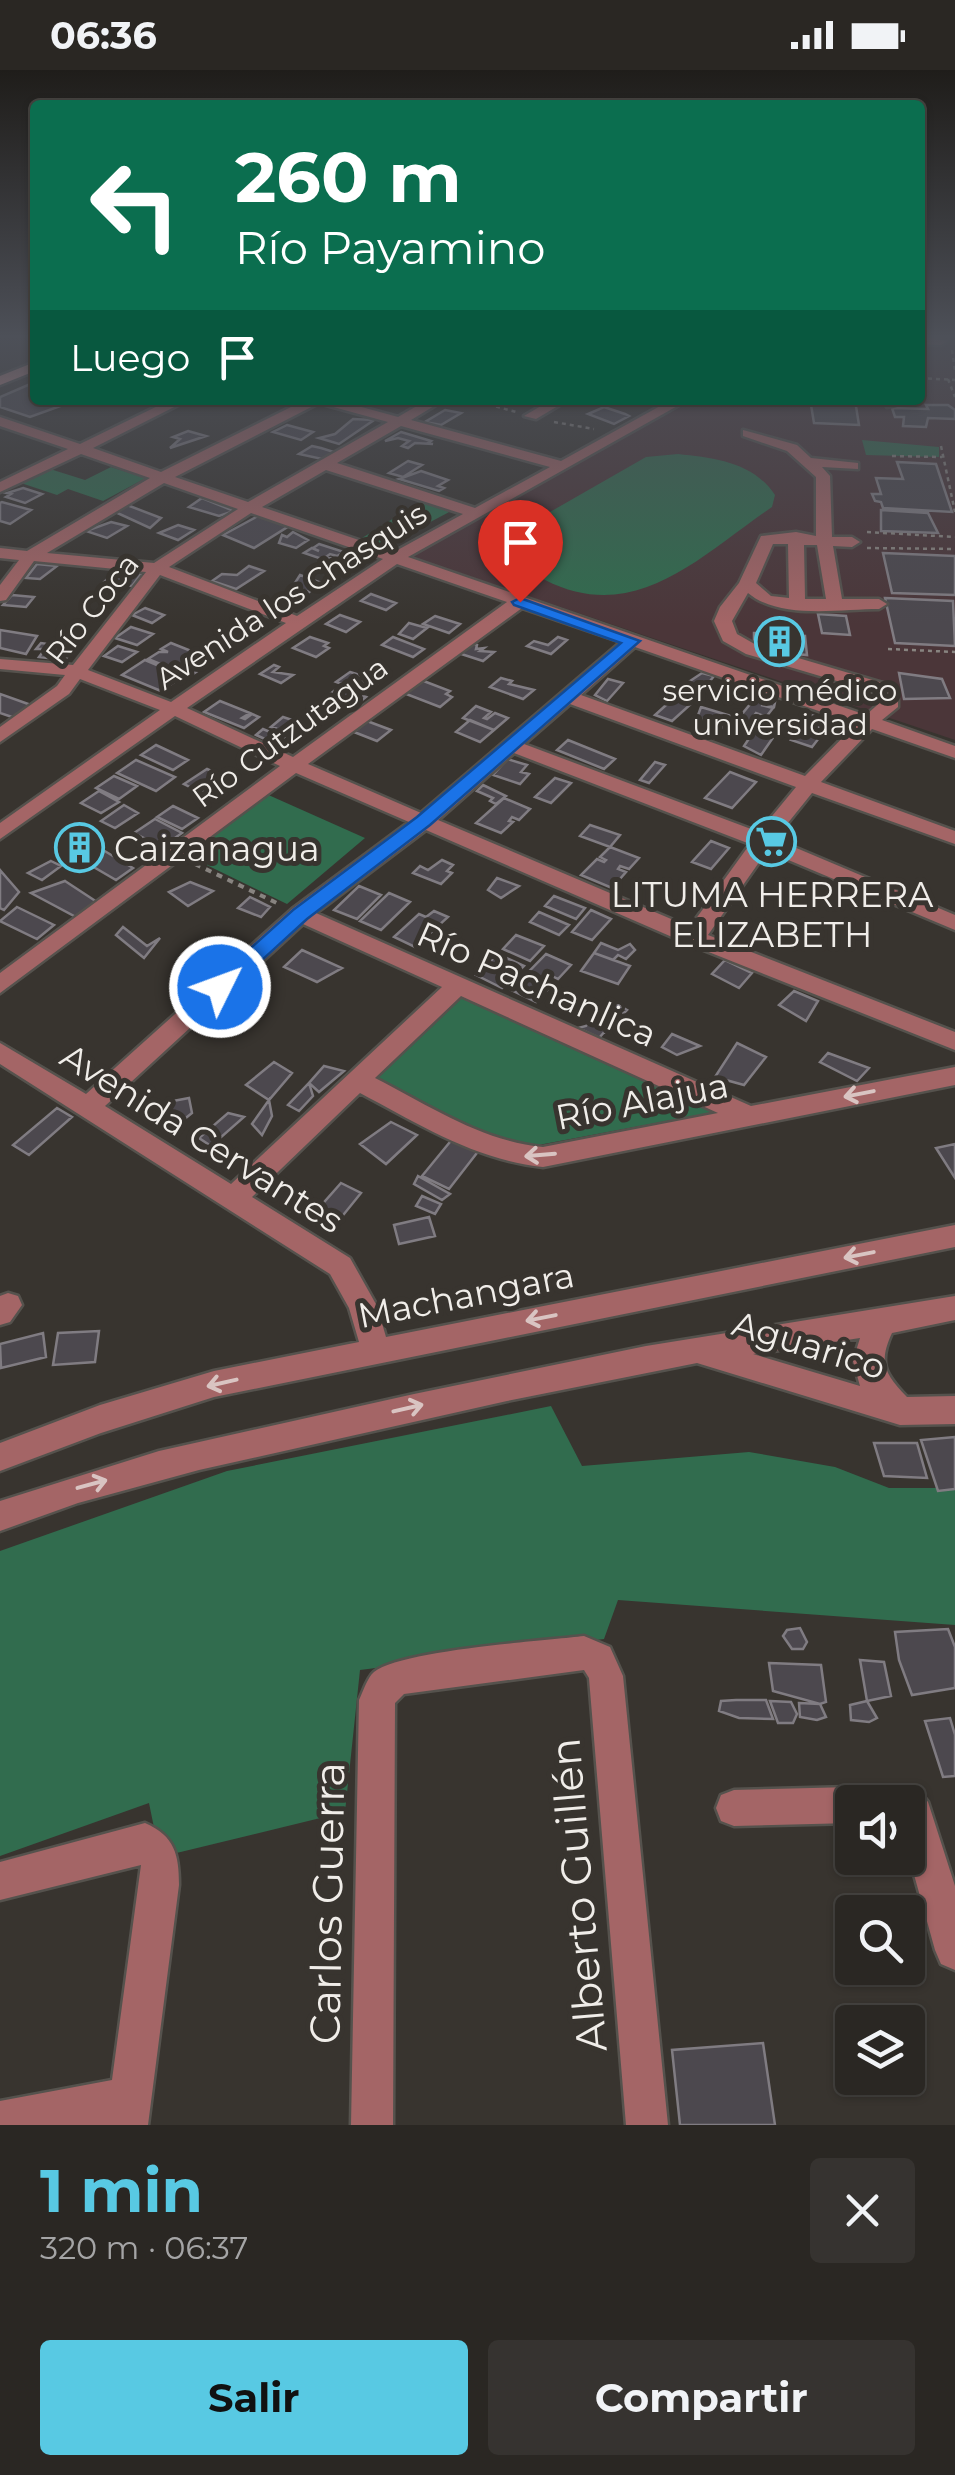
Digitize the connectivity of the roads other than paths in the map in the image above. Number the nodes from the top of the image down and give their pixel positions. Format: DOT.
graph roads {
  1 [pos="35,433"];
  2 [pos="111,433"];
  3 [pos="252,433"];
  4 [pos="384,433"];
  5 [pos="434,433"];
  6 [pos="620,433"];
  7 [pos="748,434"];
  8 [pos="79,448"];
  9 [pos="812,462"];
  10 [pos="327,465"];
  11 [pos="560,466"];
  12 [pos="853,466"];
  13 [pos="162,478"];
  14 [pos="0,488"];
  15 [pos="249,508"];
  16 [pos="476,513"];
  17 [pos="796,537"];
  18 [pos="824,539"];
  19 [pos="862,541"];
  20 [pos="0,553"];
  21 [pos="30,556"];
  22 [pos="395,558"];
  23 [pos="156,568"];
  24 [pos="747,584"];
  25 [pos="0,596"];
  26 [pos="520,602"];
  27 [pos="797,604"];
  28 [pos="879,604"];
  29 [pos="835,606"];
  30 [pos="300,624"];
  31 [pos="632,641"];
  32 [pos="0,664"];
  33 [pos="75,672"];
  34 [pos="569,697"];
  35 [pos="174,709"];
  36 [pos="865,722"];
  37 [pos="0,736"];
  38 [pos="512,746"];
  39 [pos="955,752"];
  40 [pos="296,766"];
  41 [pos="810,784"];
  42 [pos="424,821"];
  43 [pos="0,833"];
  44 [pos="955,838"];
  45 [pos="762,842"];
  46 [pos="300,914"];
  47 [pos="955,923"];
  48 [pos="694,938"];
  49 [pos="0,985"];
  50 [pos="456,987"];
  51 [pos="955,1041"];
  52 [pos="0,1052"];
  53 [pos="955,1076"];
  54 [pos="357,1080"];
  55 [pos="86,1107"];
  56 [pos="746,1116"];
  57 [pos="232,1200"];
  58 [pos="955,1236"];
  59 [pos="955,1308"];
  60 [pos="881,1324"];
  61 [pos="376,1351"];
  62 [pos="696,1351"];
  63 [pos="955,1410"];
  64 [pos="900,1412"];
  65 [pos="0,1458"];
  66 [pos="0,1516"];
  67 [pos="385,1684"];
  68 [pos="835,1805"];
  69 [pos="734,1808"];
  70 [pos="925,1849"];
  71 [pos="0,1881"];
  72 [pos="955,1950"];
  73 [pos="129,2111"];
  74 [pos="0,2122"];
  75 [pos="372,2125"];
  76 [pos="647,2125"];
  1 -- 8 [label="street"];
  2 -- 8 [label="street"];
  3 -- 13 [label="street"];
  4 -- 10 [label="street, Río Coca"];
  5 -- 11 [label="street"];
  6 -- 11 [label="street, Avenida los Chasquis"];
  7 -- 9 [label="street"];
  8 -- 13 [label="street"];
  8 -- 14 [label="street"];
  9 -- 12 [label="street"];
  9 -- 18 [label="street"];
  10 -- 15 [label="street, Río Coca"];
  10 -- 16 [label="street"];
  11 -- 16 [label="street, Avenida los Chasquis"];
  13 -- 15 [label="street"];
  13 -- 21 [label="street"];
  15 -- 22 [label="street"];
  15 -- 23 [label="street, Río Coca"];
  16 -- 22 [label="street, Avenida los Chasquis"];
  17 -- 18 [label="street"];
  17 -- 24 [label="street"];
  17 -- 27 [label="street"];
  18 -- 19 [label="street"];
  18 -- 29 [label="street"];
  20 -- 21 [label="street"];
  21 -- 23 [label="street"];
  21 -- 25 [label="street"];
  22 -- 26 [label="street"];
  22 -- 30 [label="street, Avenida los Chasquis"];
  23 -- 30 [label="street"];
  23 -- 33 [label="street, Río Coca"];
  24 -- 27 [label="street"];
  24 -- 36 [label="street"];
  26 -- 31 [label="street"];
  26 -- 40 [label="street, Río Cutzutagua"];
  27 -- 29 [label="street"];
  28 -- 29 [label="street"];
  30 -- 35 [label="street, Avenida los Chasquis"];
  31 -- 34 [label="street"];
  31 -- 36 [label="street"];
  32 -- 33 [label="street"];
  33 -- 35 [label="street"];
  33 -- 37 [label="street, Río Coca"];
  34 -- 38 [label="street"];
  34 -- 41 [label="street"];
  35 -- 40 [label="street"];
  35 -- 43 [label="street, Avenida los Chasquis"];
  36 -- 39 [label="street"];
  36 -- 41 [label="street"];
  38 -- 42 [label="street"];
  38 -- 45 [label="street"];
  40 -- 42 [label="street"];
  40 -- 49 [label="street, Río Cutzutagua"];
  41 -- 44 [label="street"];
  41 -- 45 [label="street"];
  42 -- 46 [label="street"];
  42 -- 48 [label="street"];
  45 -- 47 [label="street"];
  45 -- 48 [label="street"];
  46 -- 50 [label="street, Río Pachanlica"];
  46 -- 55 [label="street"];
  48 -- 51 [label="street"];
  50 -- 54 [label="street"];
  50 -- 56 [label="street, Río Pachanlica"];
  52 -- 55 [label="street, Avenida Cervantes"];
  53 -- 56 [label="street, Río Alajua, one-way"];
  56 -- 54 [label="street, Río Alajua, one-way"];
  54 -- 57 [label="street"];
  55 -- 57 [label="street, Avenida Cervantes"];
  57 -- 61 [label="street, Avenida Cervantes"];
  58 -- 61 [label="street, Machangara, one-way"];
  59 -- 60 [label="street"];
  60 -- 62 [label="street"];
  60 -- 64 [label="street, Aguarico"];
  61 -- 65 [label="street, Machangara, one-way"];
  62 -- 64 [label="street, Aguarico"];
  66 -- 62 [label="street, one-way"];
  63 -- 64 [label="street, Aguarico"];
  67 -- 75 [label="street, Carlos Guerra"];
  67 -- 76 [label="street, Alberto Guillén"];
  68 -- 69 [label="street"];
  70 -- 72 [label="street"];
  71 -- 73 [label="street"];
  73 -- 74 [label="street"];
}
